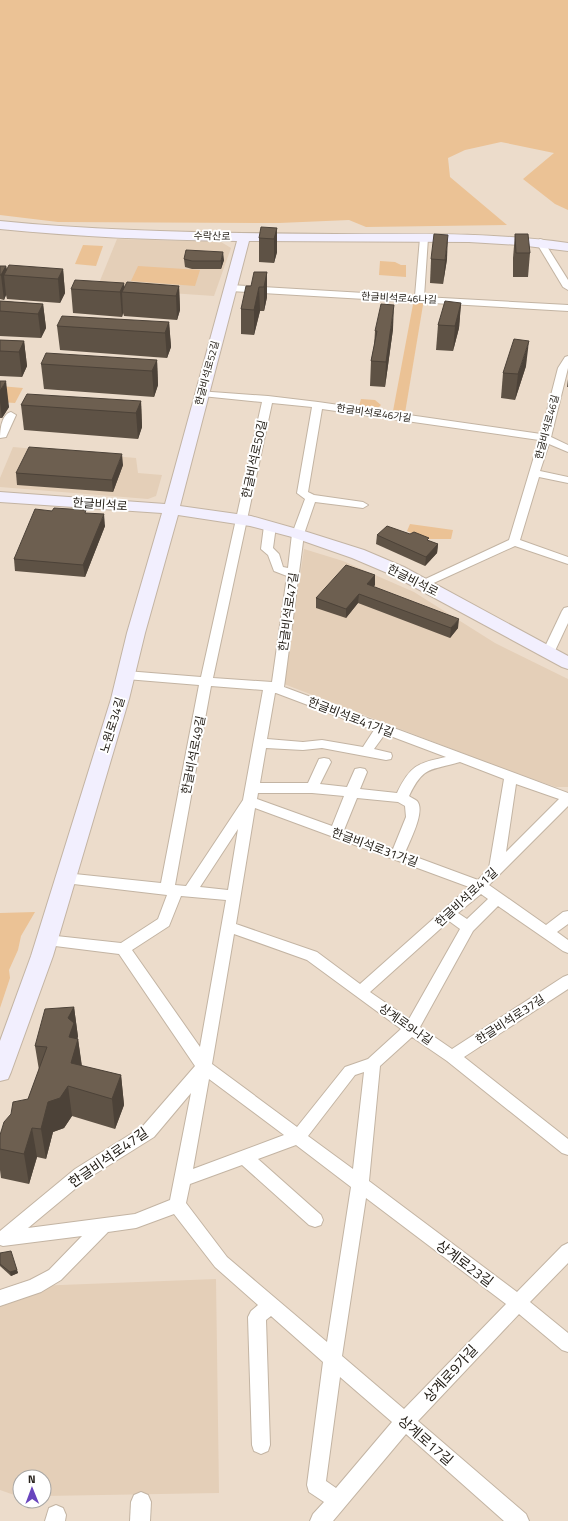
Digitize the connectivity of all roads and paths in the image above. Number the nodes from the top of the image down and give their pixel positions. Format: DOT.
graph roads {
  1 [pos="0,225"];
  2 [pos="244,237"];
  3 [pos="424,238"];
  4 [pos="540,242"];
  5 [pos="568,247"];
  6 [pos="568,287"];
  7 [pos="230,288"];
  8 [pos="419,299"];
  9 [pos="568,308"];
  10 [pos="567,364"];
  11 [pos="202,393"];
  12 [pos="268,399"];
  13 [pos="318,405"];
  14 [pos="11,415"];
  15 [pos="2,435"];
  16 [pos="545,438"];
  17 [pos="568,449"];
  18 [pos="534,473"];
  19 [pos="568,480"];
  20 [pos="0,496"];
  21 [pos="311,498"];
  22 [pos="363,505"];
  23 [pos="171,509"];
  24 [pos="241,520"];
  25 [pos="270,526"];
  26 [pos="298,534"];
  27 [pos="514,542"];
  28 [pos="568,561"];
  29 [pos="293,574"];
  30 [pos="423,584"];
  31 [pos="568,611"];
  32 [pos="548,653"];
  33 [pos="568,663"];
  34 [pos="126,675"];
  35 [pos="206,681"];
  36 [pos="274,688"];
  37 [pos="382,728"];
  38 [pos="260,743"];
  39 [pos="366,752"];
  40 [pos="386,756"];
  41 [pos="460,758"];
  42 [pos="324,762"];
  43 [pos="360,772"];
  44 [pos="511,776"];
  45 [pos="312,788"];
  46 [pos="353,792"];
  47 [pos="251,795"];
  48 [pos="401,798"];
  49 [pos="568,798"];
  50 [pos="336,833"];
  51 [pos="397,855"];
  52 [pos="496,869"];
  53 [pos="65,878"];
  54 [pos="480,886"];
  55 [pos="178,891"];
  56 [pos="234,896"];
  57 [pos="497,898"];
  58 [pos="448,914"];
  59 [pos="568,916"];
  60 [pos="228,927"];
  61 [pos="468,927"];
  62 [pos="547,932"];
  63 [pos="47,940"];
  64 [pos="568,947"];
  65 [pos="123,949"];
  66 [pos="568,981"];
  67 [pos="360,992"];
  68 [pos="412,1028"];
  69 [pos="452,1056"];
  70 [pos="373,1063"];
  71 [pos="204,1066"];
  72 [pos="0,1072"];
  73 [pos="298,1137"];
  74 [pos="568,1148"];
  75 [pos="244,1157"];
  76 [pos="183,1180"];
  77 [pos="360,1184"];
  78 [pos="177,1204"];
  79 [pos="315,1220"];
  80 [pos="103,1226"];
  81 [pos="2,1239"];
  82 [pos="568,1251"];
  83 [pos="0,1298"];
  84 [pos="517,1302"];
  85 [pos="271,1305"];
  86 [pos="568,1344"];
  87 [pos="333,1358"];
  88 [pos="405,1421"];
  89 [pos="261,1446"];
  90 [pos="337,1500"];
  91 [pos="320,1521"];
  92 [pos="519,1521"];
  1 -- 2 [label="street, 수락산로"];
  2 -- 3 [label="street, 수락산로"];
  2 -- 7 [label="street, 한글비석로52길"];
  3 -- 4 [label="street, 수락산로"];
  3 -- 8 [label="street"];
  4 -- 5 [label="street, 수락산로"];
  4 -- 6 [label="street"];
  7 -- 8 [label="street, 한글비석로46나길"];
  7 -- 11 [label="street, 한글비석로52길"];
  8 -- 9 [label="street, 한글비석로46나길"];
  10 -- 16 [label="street, 한글비석로46길"];
  11 -- 12 [label="street, 한글비석로46가길"];
  11 -- 23 [label="street, 한글비석로52길"];
  12 -- 13 [label="street, 한글비석로46가길"];
  12 -- 24 [label="street, 한글비석로50길"];
  13 -- 16 [label="street, 한글비석로46가길"];
  13 -- 21 [label="street"];
  14 -- 15 [label="street"];
  16 -- 17 [label="street, 한글비석로46가길"];
  16 -- 18 [label="street, 한글비석로46길"];
  18 -- 19 [label="street, 한글비석로46길"];
  18 -- 27 [label="street, 한글비석로46길"];
  20 -- 23 [label="street, 한글비석로"];
  21 -- 22 [label="street"];
  21 -- 26 [label="street, 한글비석로47길"];
  23 -- 24 [label="street, 한글비석로"];
  23 -- 34 [label="street, 노원로34길"];
  24 -- 25 [label="street, 한글비석로"];
  24 -- 35 [label="street, 한글비석로49길"];
  25 -- 26 [label="street, 한글비석로"];
  25 -- 29 [label="street"];
  26 -- 29 [label="street, 한글비석로47길"];
  26 -- 30 [label="street, 한글비석로"];
  27 -- 28 [label="street"];
  27 -- 30 [label="street"];
  29 -- 36 [label="street, 한글비석로47길"];
  30 -- 32 [label="street, 한글비석로"];
  31 -- 32 [label="street"];
  32 -- 33 [label="street, 한글비석로"];
  34 -- 35 [label="street, 한글비석로41가길"];
  34 -- 53 [label="street, 노원로34길"];
  35 -- 36 [label="street, 한글비석로41가길"];
  35 -- 55 [label="street, 한글비석로49길"];
  36 -- 37 [label="street, 한글비석로41가길"];
  36 -- 38 [label="street, 한글비석로47길"];
  37 -- 39 [label="street"];
  37 -- 41 [label="street, 한글비석로41가길"];
  38 -- 39 [label="street"];
  38 -- 47 [label="street, 한글비석로47길"];
  39 -- 40 [label="street"];
  41 -- 44 [label="street, 한글비석로41가길"];
  41 -- 48 [label="street"];
  42 -- 45 [label="street"];
  43 -- 46 [label="street"];
  44 -- 49 [label="street, 한글비석로41가길"];
  44 -- 52 [label="street"];
  45 -- 46 [label="street"];
  45 -- 47 [label="street"];
  46 -- 48 [label="street"];
  46 -- 50 [label="street"];
  47 -- 50 [label="street, 한글비석로31가길"];
  47 -- 55 [label="street, 한글비석로47길"];
  47 -- 56 [label="street, 한글비석로47길"];
  48 -- 51 [label="street"];
  49 -- 52 [label="street, 한글비석로41길"];
  50 -- 51 [label="street, 한글비석로31가길"];
  51 -- 54 [label="street, 한글비석로31가길"];
  52 -- 54 [label="street, 한글비석로41길"];
  53 -- 55 [label="street"];
  53 -- 63 [label="street, 노원로34길"];
  54 -- 57 [label="street, 한글비석로31가길"];
  54 -- 58 [label="street, 한글비석로41길"];
  55 -- 56 [label="street"];
  55 -- 65 [label="street, 한글비석로47길"];
  56 -- 60 [label="street, 한글비석로47길"];
  57 -- 61 [label="street"];
  57 -- 62 [label="street, 한글비석로31가길"];
  58 -- 61 [label="street"];
  58 -- 67 [label="street, 한글비석로41길"];
  59 -- 62 [label="street"];
  60 -- 67 [label="street, 상계로9나길"];
  60 -- 71 [label="street, 한글비석로47길"];
  61 -- 68 [label="street"];
  62 -- 64 [label="street, 한글비석로31가길"];
  63 -- 65 [label="street"];
  63 -- 72 [label="street, 노원로34길"];
  65 -- 71 [label="street"];
  66 -- 69 [label="street, 한글비석로37길"];
  67 -- 68 [label="street, 상계로9나길"];
  68 -- 69 [label="street, 상계로9나길"];
  68 -- 70 [label="street"];
  69 -- 74 [label="street, 상계로9나길"];
  70 -- 73 [label="street"];
  70 -- 77 [label="street"];
  71 -- 73 [label="street, 상계로23길"];
  71 -- 76 [label="street, 한글비석로47길"];
  71 -- 81 [label="street, 한글비석로47길"];
  73 -- 75 [label="street"];
  73 -- 77 [label="street, 상계로23길"];
  75 -- 76 [label="street"];
  75 -- 79 [label="street"];
  76 -- 78 [label="street, 한글비석로47길"];
  77 -- 84 [label="street, 상계로23길"];
  77 -- 87 [label="street"];
  78 -- 80 [label="street, 한글비석로47길"];
  78 -- 85 [label="street, 상계로17길"];
  80 -- 81 [label="street, 한글비석로47길"];
  80 -- 83 [label="street"];
  82 -- 84 [label="street, 상계로9가길"];
  84 -- 86 [label="street, 상계로23길"];
  84 -- 88 [label="street, 상계로9가길"];
  85 -- 87 [label="street, 상계로17길"];
  85 -- 89 [label="street"];
  87 -- 88 [label="street, 상계로17길"];
  87 -- 90 [label="street"];
  88 -- 90 [label="street, 상계로9가길"];
  88 -- 92 [label="street, 상계로17길"];
  90 -- 91 [label="street, 상계로9가길"];
}
